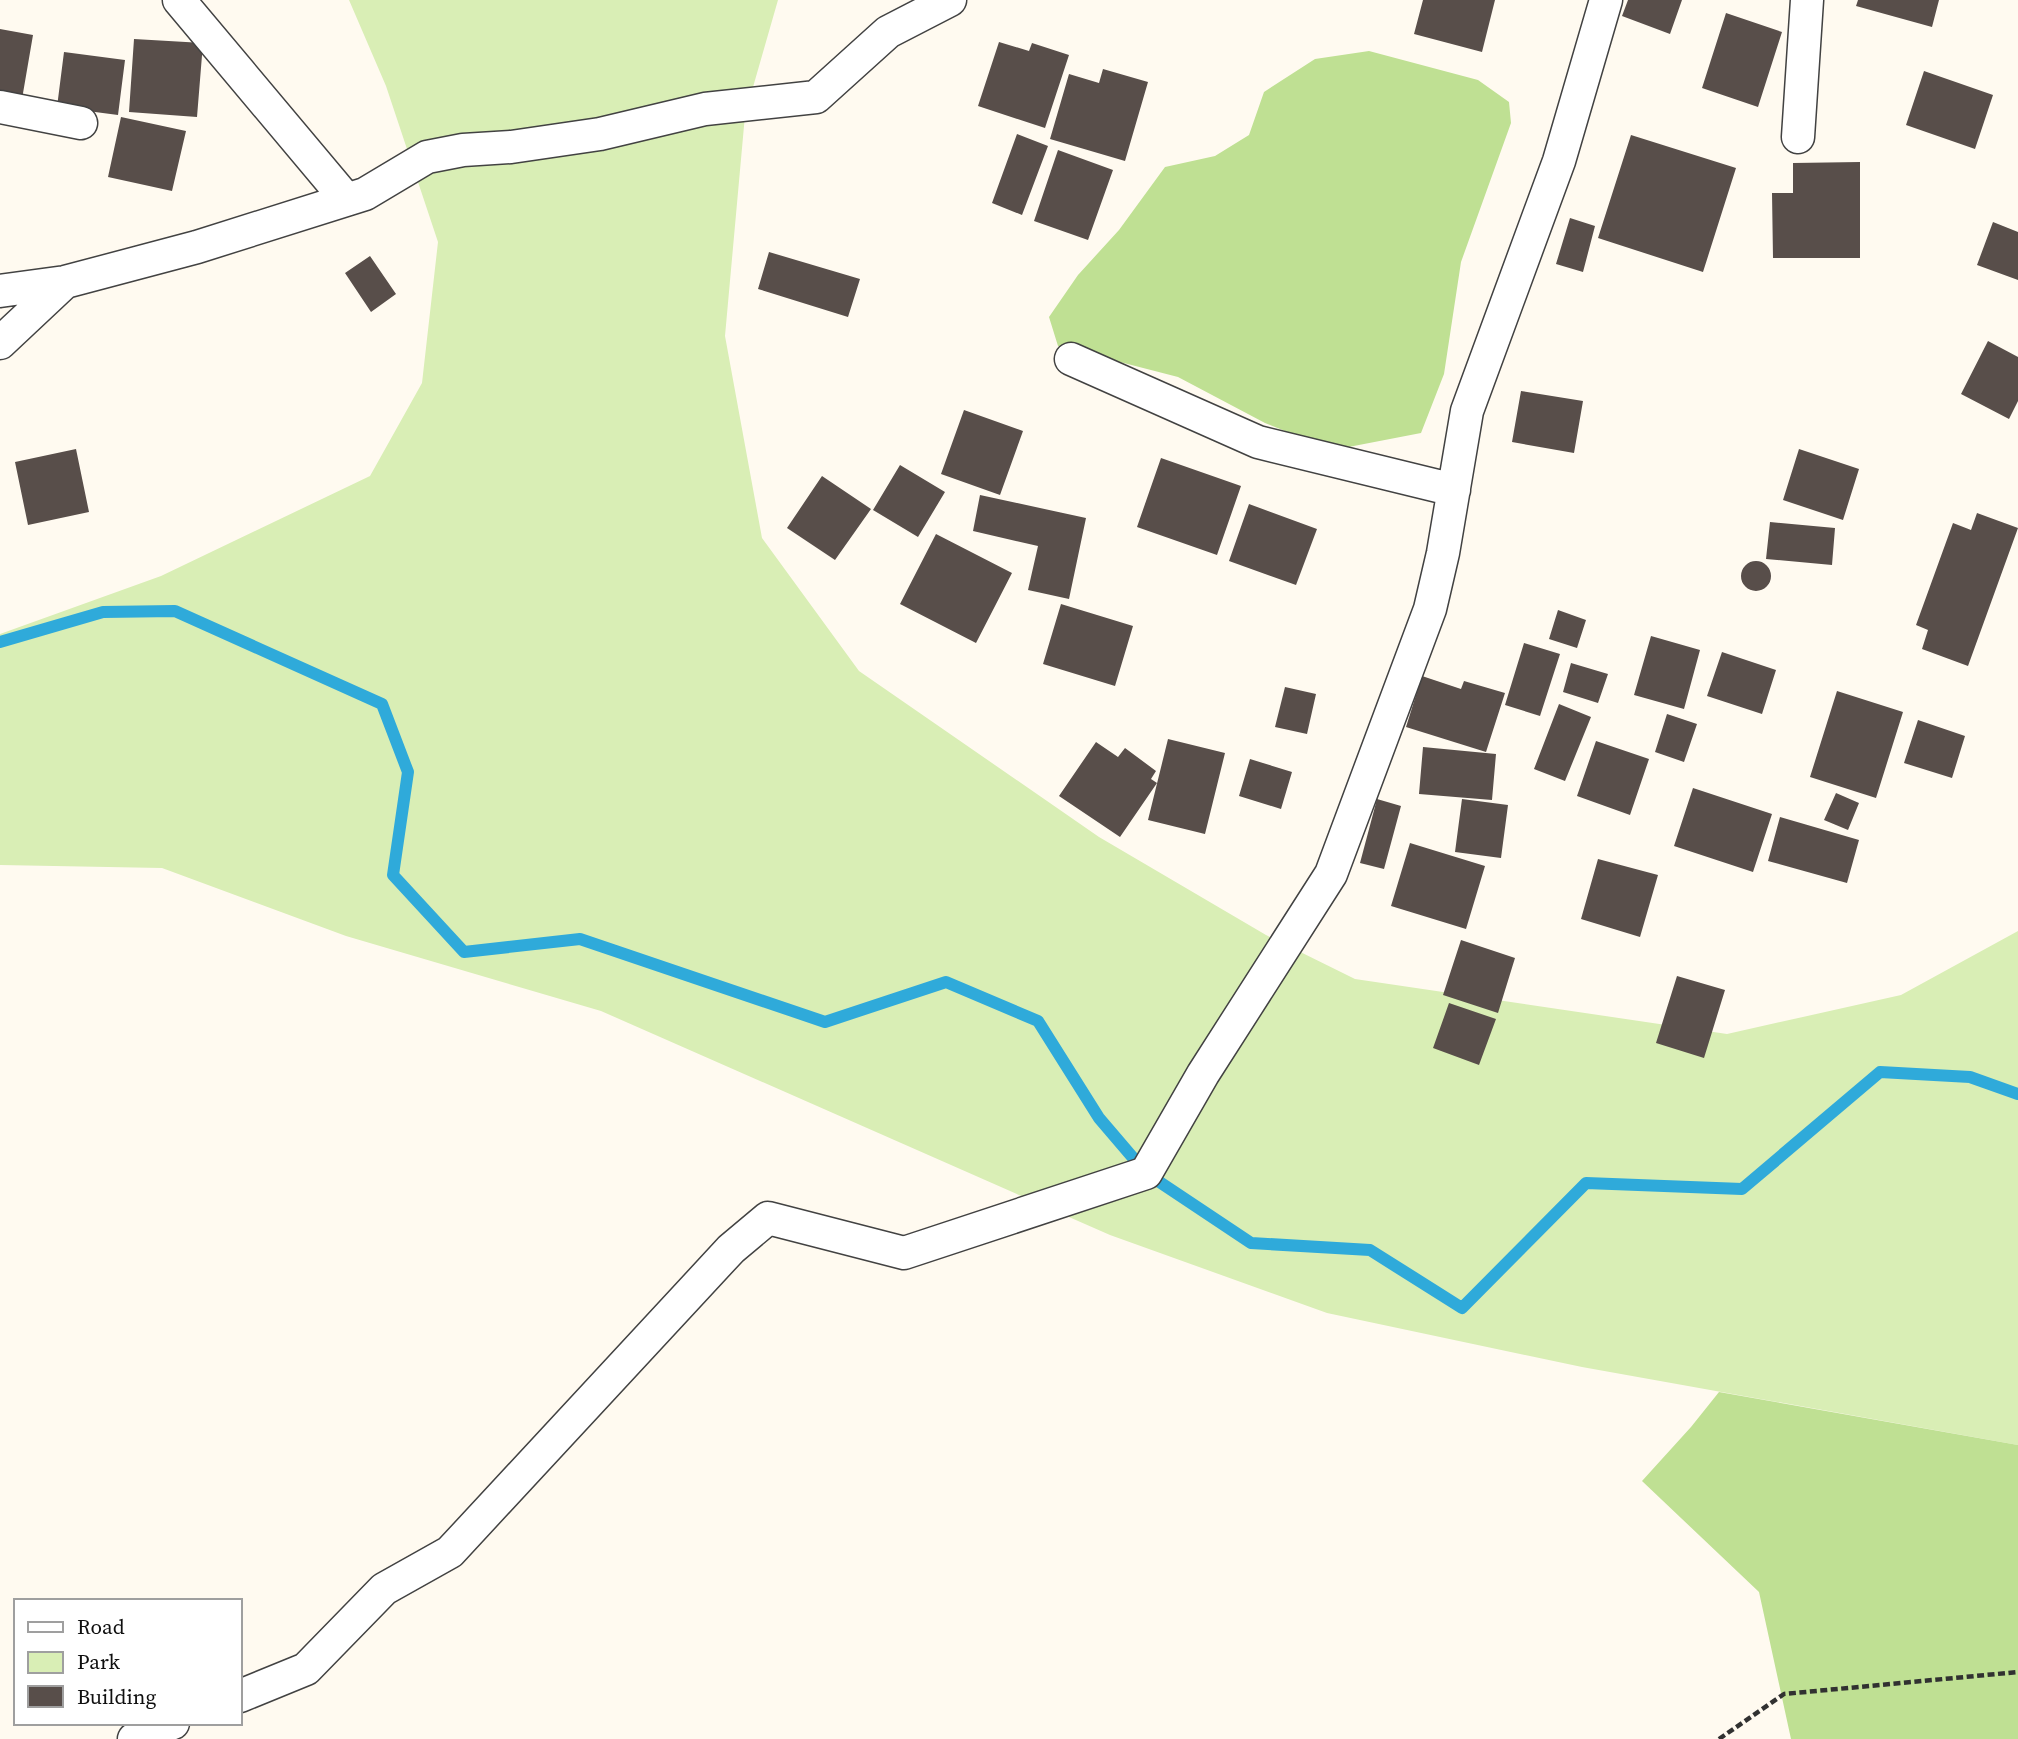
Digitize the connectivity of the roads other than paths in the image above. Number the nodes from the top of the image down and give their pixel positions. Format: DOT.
graph roads {
  1 [pos="179,0"];
  2 [pos="950,0"];
  3 [pos="1606,0"];
  4 [pos="1807,0"];
  5 [pos="0,107"];
  6 [pos="82,123"];
  7 [pos="1798,137"];
  8 [pos="346,199"];
  9 [pos="65,282"];
  10 [pos="0,291"];
  11 [pos="0,343"];
  12 [pos="1071,359"];
  13 [pos="1454,490"];
  14 [pos="242,1695"];
  15 [pos="168,1725"];
  16 [pos="134,1739"];
  1 -- 8 [label="street"];
  2 -- 8 [label="street"];
  3 -- 13 [label="street"];
  4 -- 7 [label="street"];
  5 -- 6 [label="street"];
  8 -- 9 [label="street"];
  9 -- 10 [label="street"];
  9 -- 11 [label="street"];
  12 -- 13 [label="street"];
  13 -- 14 [label="street"];
  15 -- 16 [label="street"];
}
